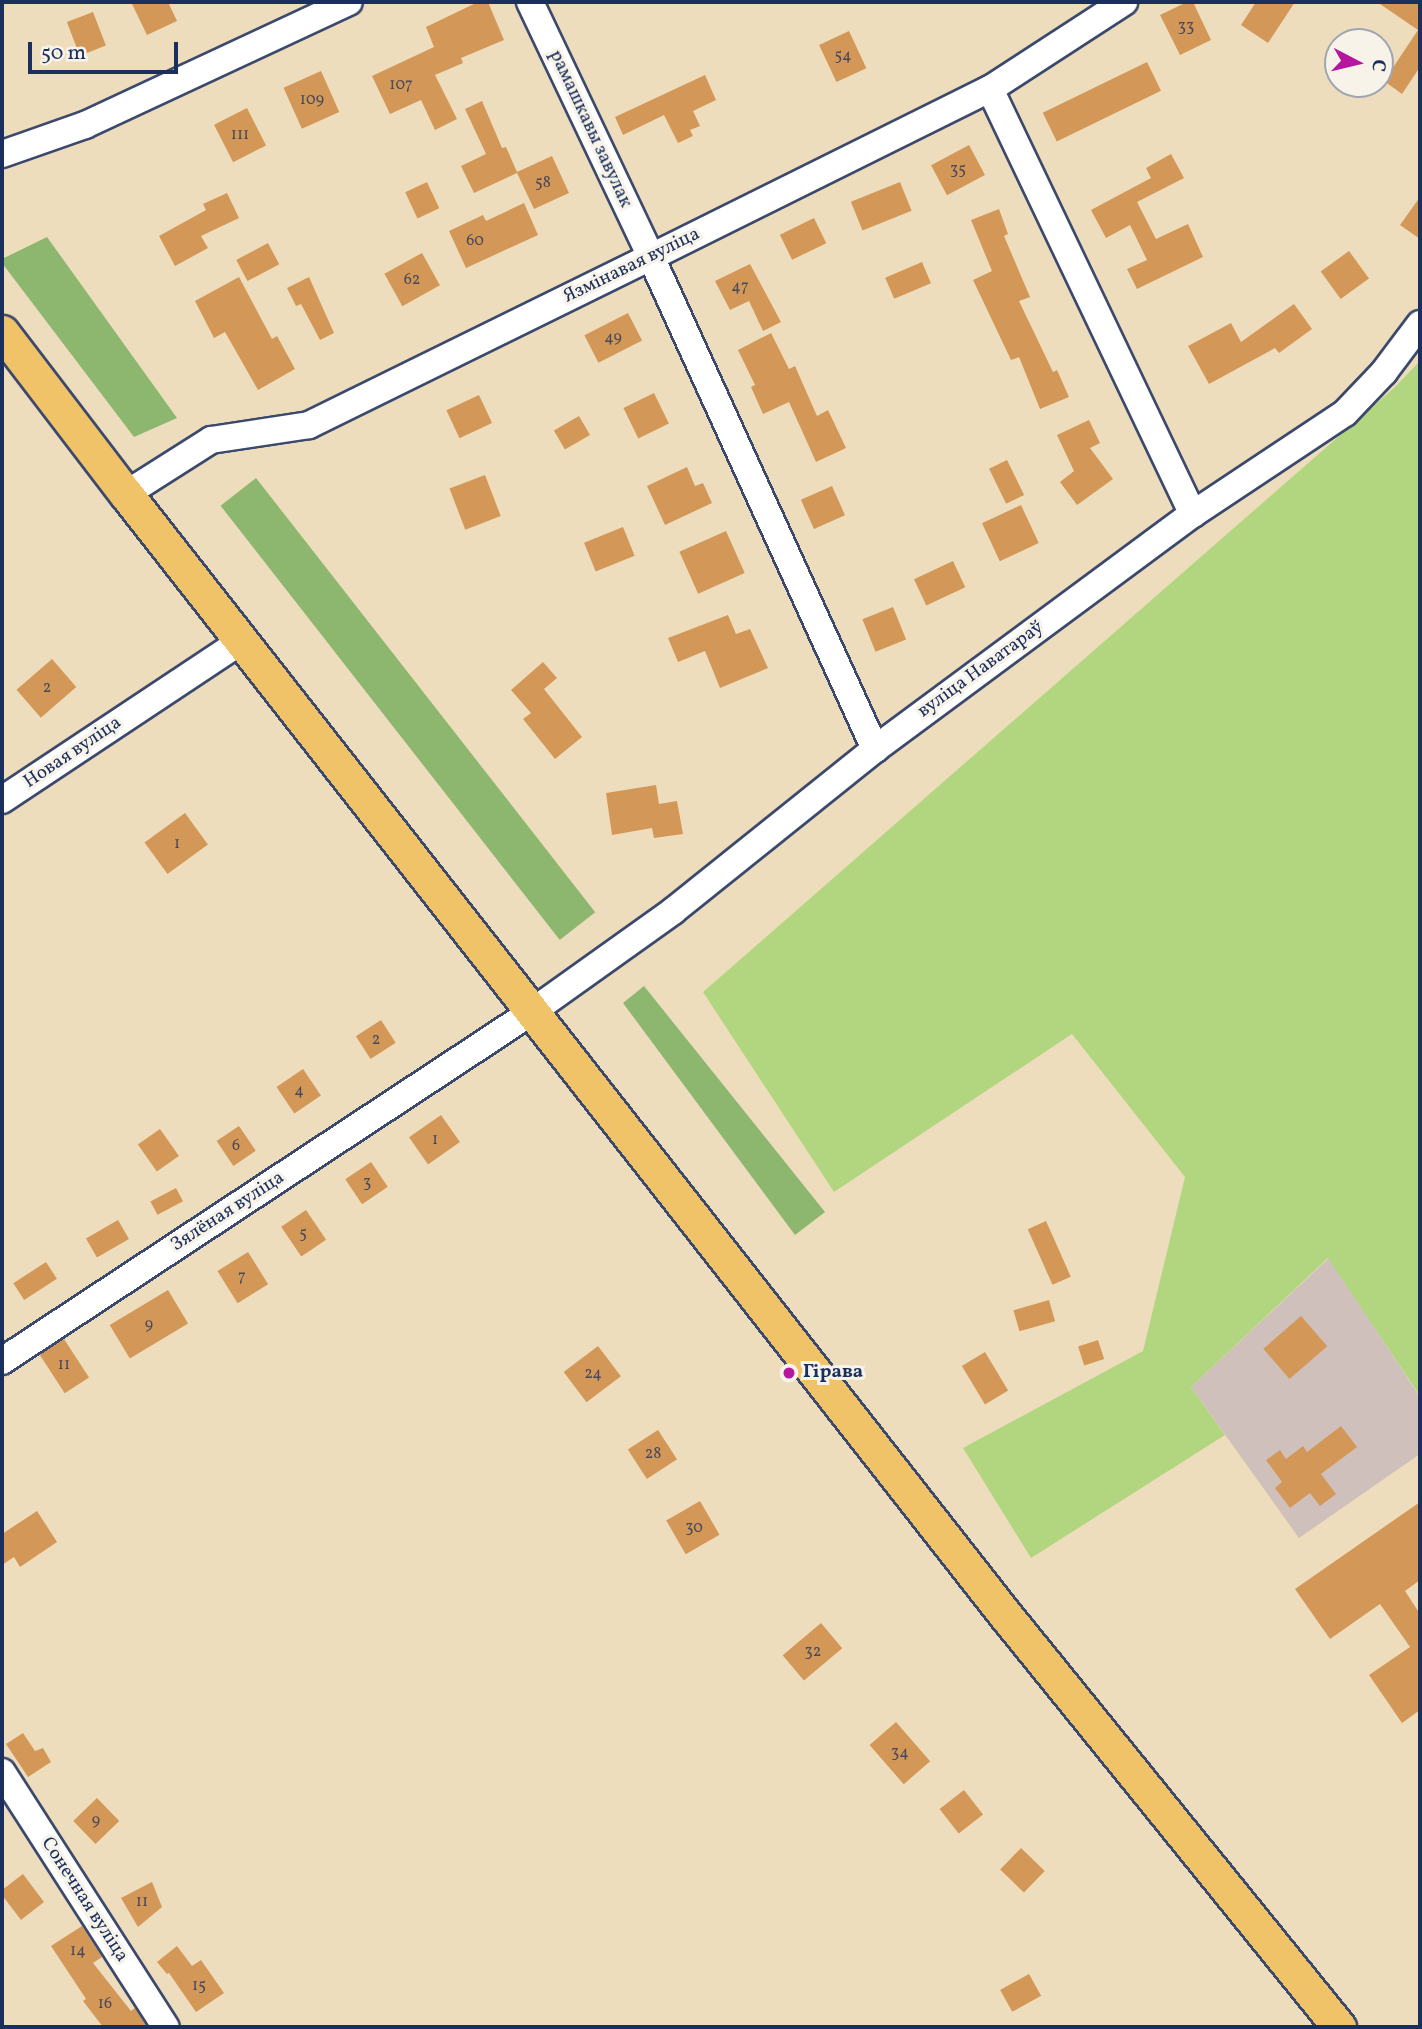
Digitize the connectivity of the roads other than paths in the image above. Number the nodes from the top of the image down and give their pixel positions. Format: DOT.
graph roads {
  1 [pos="349,2"];
  2 [pos="530,2"];
  3 [pos="1124,2"];
  4 [pos="990,89"];
  5 [pos="2,154"];
  6 [pos="651,257"];
  7 [pos="1420,324"];
  8 [pos="2,332"];
  9 [pos="126,494"];
  10 [pos="1193,514"];
  11 [pos="243,640"];
  12 [pos="875,748"];
  13 [pos="2,800"];
  14 [pos="533,1011"];
  15 [pos="2,1361"];
  16 [pos="2,1772"];
  17 [pos="166,2027"];
  18 [pos="1339,2027"];
  1 -- 5 [label="street"];
  2 -- 6 [label="street, рамашкавы завулак"];
  3 -- 4 [label="street, Язмінавая вуліца"];
  4 -- 6 [label="street, Язмінавая вуліца"];
  4 -- 10 [label="street"];
  6 -- 9 [label="street, Язмінавая вуліца"];
  6 -- 12 [label="street, рамашкавы завулак"];
  7 -- 10 [label="street, вуліца Наватараў"];
  8 -- 9 [label="main road"];
  9 -- 11 [label="main road"];
  10 -- 12 [label="street, вуліца Наватараў"];
  11 -- 13 [label="street, Новая вуліца"];
  11 -- 14 [label="main road"];
  12 -- 14 [label="street, вуліца Наватараў"];
  14 -- 15 [label="street, Зялёная вуліца"];
  14 -- 18 [label="main road"];
  16 -- 17 [label="street, Сонечная вуліца"];
}
